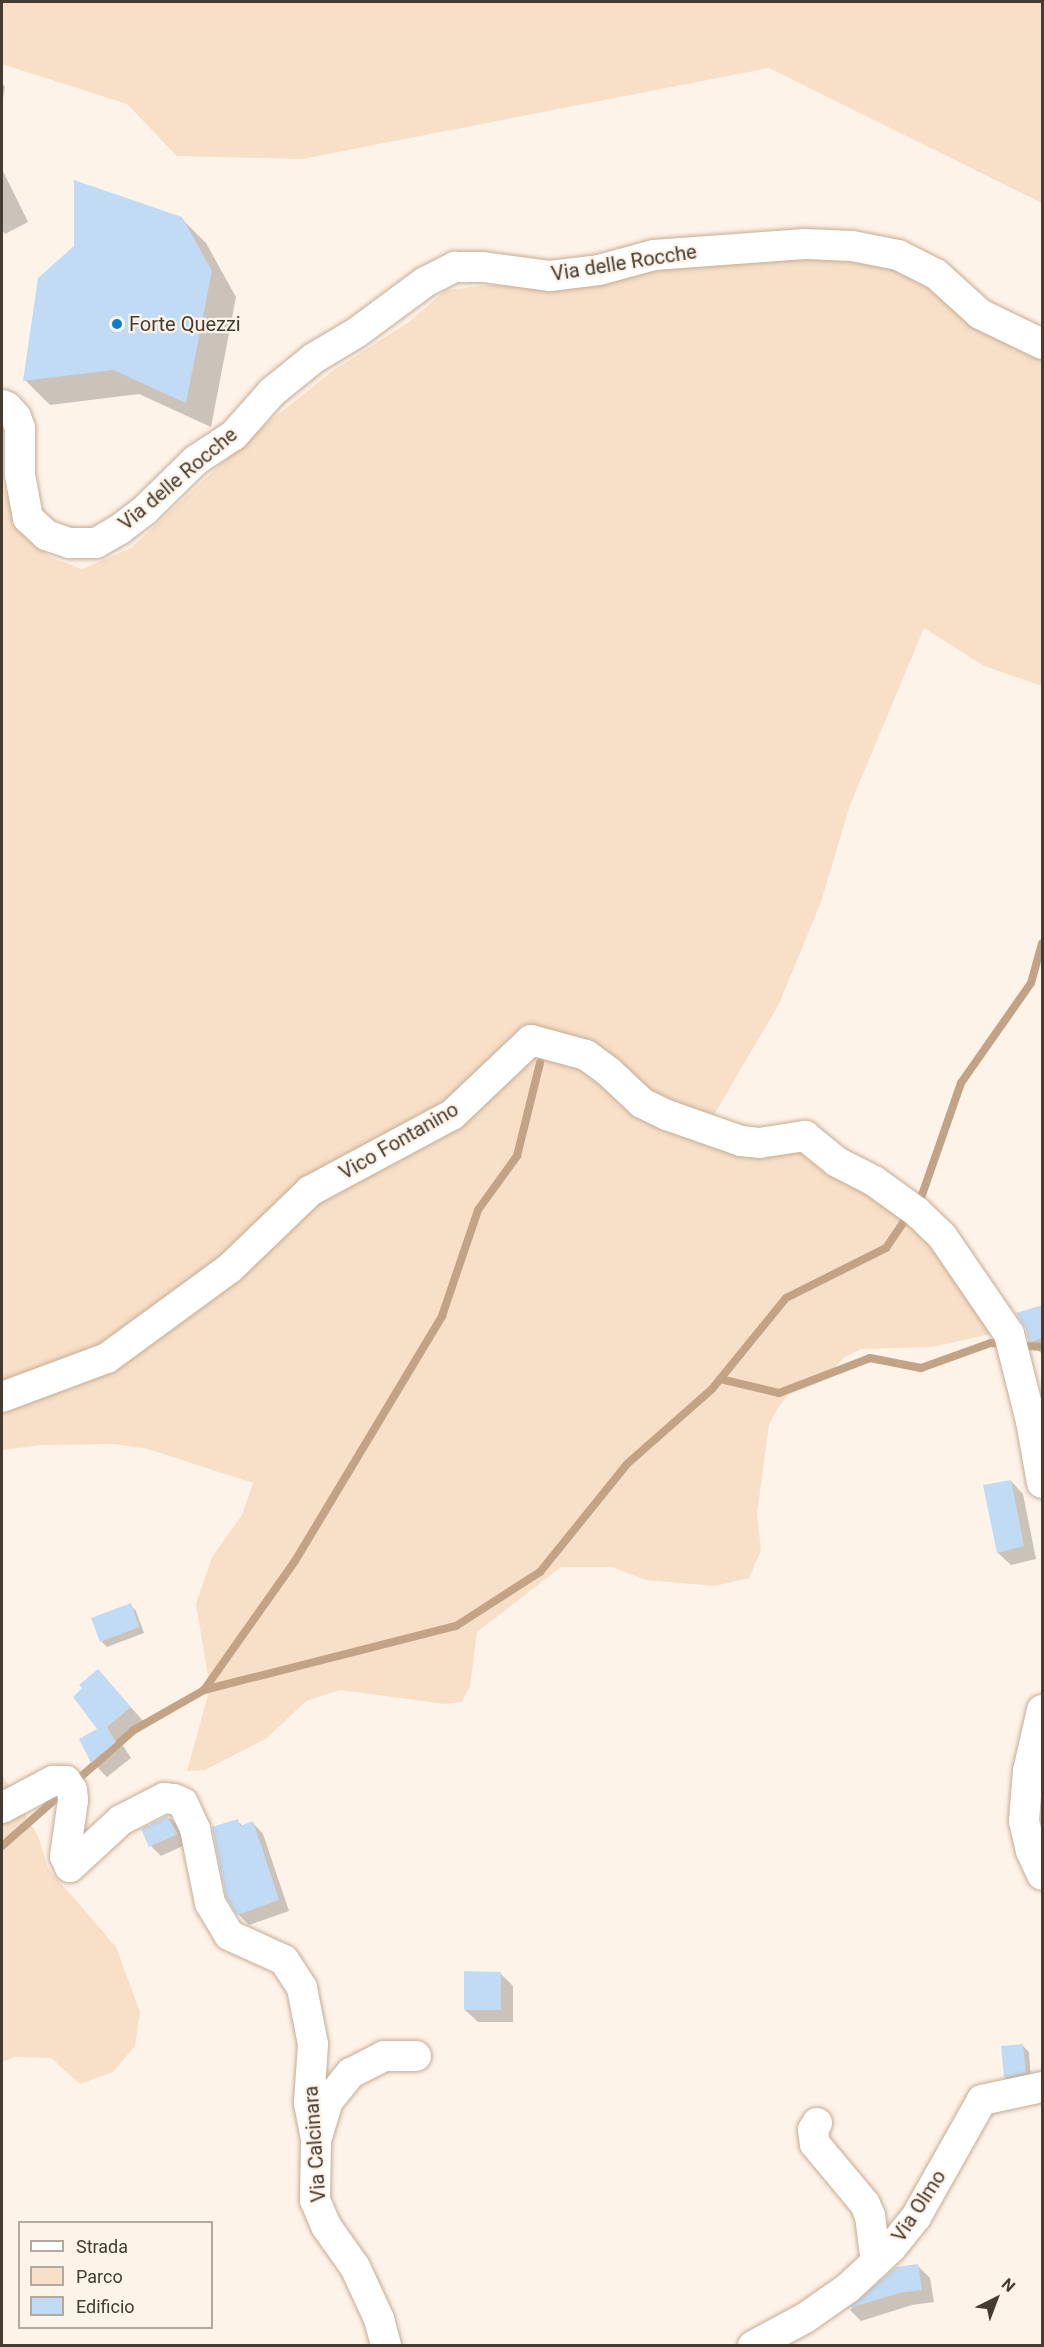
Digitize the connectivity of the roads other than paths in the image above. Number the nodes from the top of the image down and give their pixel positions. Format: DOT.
graph roads {
  1 [pos="1042,344"];
  2 [pos="2,405"];
  3 [pos="2,1397"];
  4 [pos="1042,1483"];
  5 [pos="1042,1710"];
  6 [pos="2,1808"];
  7 [pos="1042,1875"];
  8 [pos="416,2056"];
  9 [pos="1042,2087"];
  10 [pos="818,2123"];
  11 [pos="316,2140"];
  12 [pos="876,2262"];
  13 [pos="386,2346"];
  14 [pos="753,2346"];
  1 -- 2 [label="street, Via delle Rocche"];
  3 -- 4 [label="street, Vico Fontanino"];
  5 -- 7 [label="street"];
  6 -- 11 [label="street, Via Calcinara"];
  8 -- 11 [label="street"];
  9 -- 12 [label="street, Via Olmo"];
  10 -- 12 [label="street"];
  11 -- 13 [label="street, Via Calcinara"];
  12 -- 14 [label="street, Via Olmo"];
}
